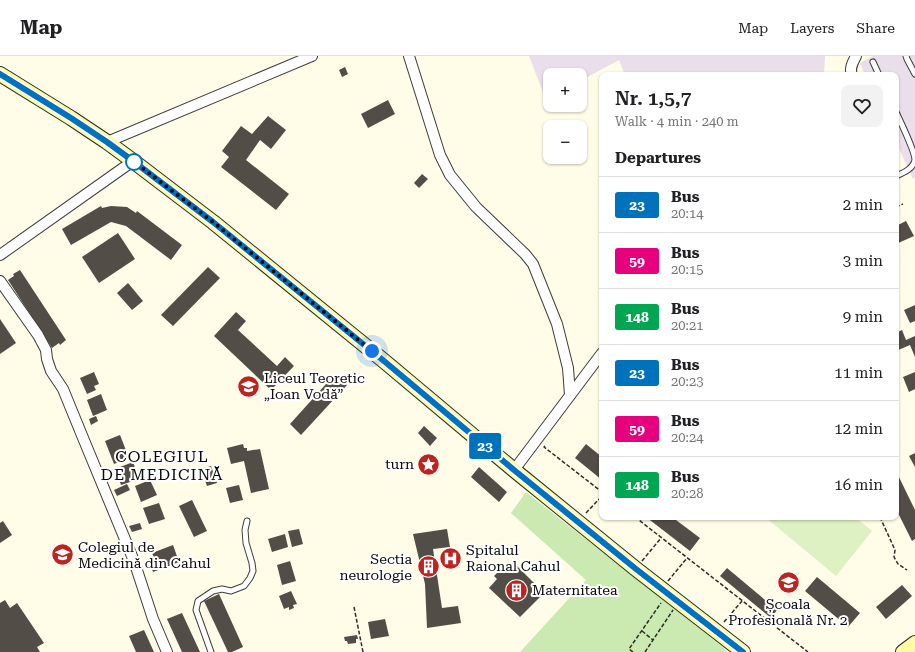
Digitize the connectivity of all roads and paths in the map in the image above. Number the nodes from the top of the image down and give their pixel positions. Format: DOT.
graph roads {
  1 [pos="312,56"];
  2 [pos="409,56"];
  3 [pos="856,56"];
  4 [pos="906,56"];
  5 [pos="873,62"];
  6 [pos="851,72"];
  7 [pos="878,72"];
  8 [pos="0,74"];
  9 [pos="915,74"];
  10 [pos="899,119"];
  11 [pos="107,142"];
  12 [pos="914,152"];
  13 [pos="133,161"];
  14 [pos="899,174"];
  15 [pos="903,204"];
  16 [pos="899,206"];
  17 [pos="0,255"];
  18 [pos="0,281"];
  19 [pos="599,357"];
  20 [pos="570,395"];
  21 [pos="544,447"];
  22 [pos="514,470"];
  23 [pos="599,490"];
  24 [pos="599,499"];
  25 [pos="638,520"];
  26 [pos="881,520"];
  27 [pos="247,521"];
  28 [pos="578,522"];
  29 [pos="661,538"];
  30 [pos="687,558"];
  31 [pos="636,569"];
  32 [pos="906,570"];
  33 [pos="665,591"];
  34 [pos="742,601"];
  35 [pos="679,602"];
  36 [pos="354,607"];
  37 [pos="642,631"];
  38 [pos="716,631"];
  39 [pos="653,640"];
  40 [pos="915,644"];
  41 [pos="167,652"];
  42 [pos="211,652"];
  43 [pos="358,652"];
  44 [pos="363,652"];
  45 [pos="633,652"];
  46 [pos="645,652"];
  47 [pos="743,652"];
  48 [pos="808,652"];
  49 [pos="903,652"];
  1 -- 11 [label="street"];
  2 -- 20 [label="street"];
  3 -- 6 [label="street"];
  4 -- 9 [label="lane"];
  5 -- 7 [label="lane"];
  8 -- 11 [label="main road"];
  10 -- 12 [label="lane"];
  11 -- 13 [label="main road"];
  12 -- 14 [label="lane"];
  13 -- 17 [label="street"];
  13 -- 22 [label="main road"];
  15 -- 16 [label="path"];
  18 -- 41 [label="street"];
  19 -- 20 [label="street"];
  20 -- 22 [label="street"];
  21 -- 23 [label="path"];
  22 -- 28 [label="main road"];
  24 -- 28 [label="path"];
  25 -- 29 [label="path"];
  26 -- 32 [label="path"];
  27 -- 42 [label="lane"];
  28 -- 31 [label="main road"];
  29 -- 30 [label="path"];
  29 -- 31 [label="path"];
  30 -- 33 [label="path"];
  30 -- 34 [label="path"];
  31 -- 33 [label="main road"];
  33 -- 35 [label="main road"];
  33 -- 37 [label="path"];
  34 -- 38 [label="path"];
  34 -- 48 [label="path"];
  35 -- 38 [label="main road"];
  35 -- 39 [label="path"];
  36 -- 44 [label="path"];
  37 -- 39 [label="path"];
  37 -- 45 [label="path"];
  38 -- 47 [label="main road"];
  39 -- 46 [label="path"];
  40 -- 49 [label="main road"];
  43 -- 44 [label="path"];
}
